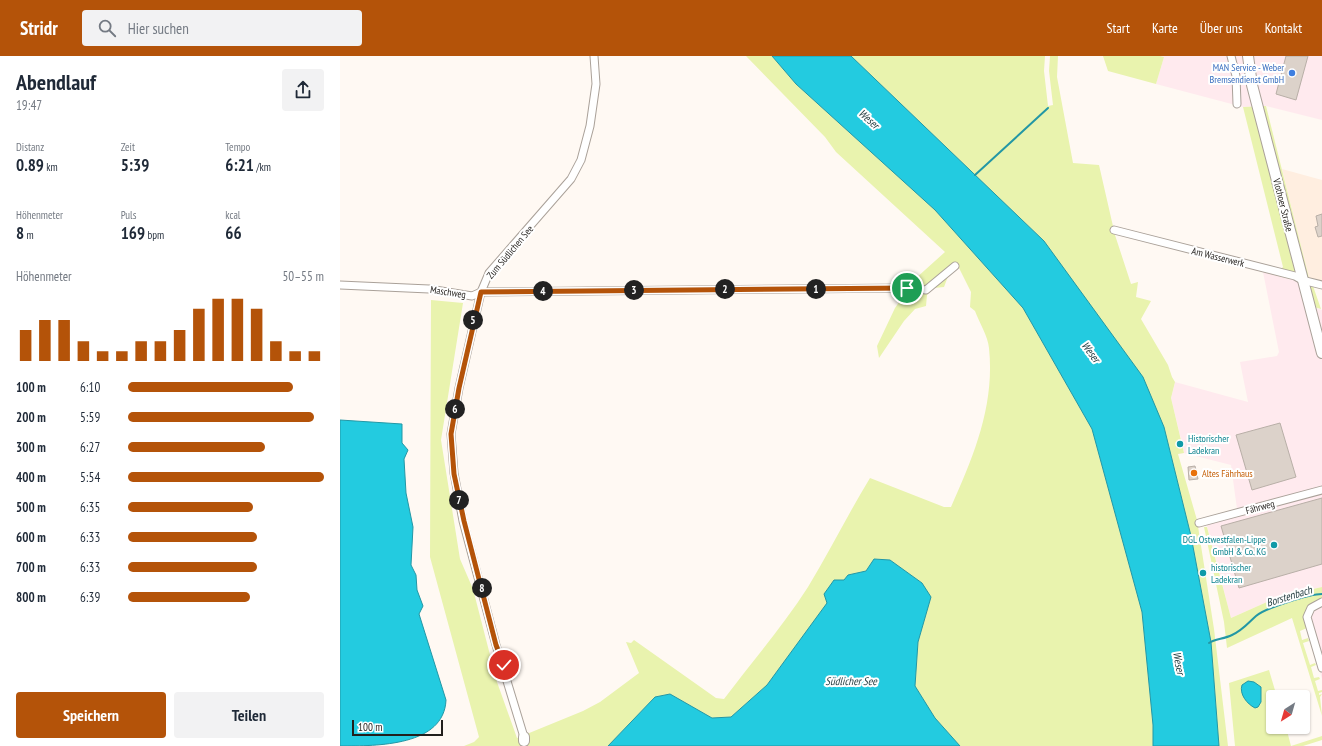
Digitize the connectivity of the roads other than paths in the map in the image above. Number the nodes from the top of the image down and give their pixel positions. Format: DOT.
graph roads {
  1 [pos="594,56"];
  2 [pos="1231,56"];
  3 [pos="1248,56"];
  4 [pos="1237,104"];
  5 [pos="1114,230"];
  6 [pos="955,266"];
  7 [pos="1302,280"];
  8 [pos="340,285"];
  9 [pos="1322,285"];
  10 [pos="481,292"];
  11 [pos="1322,353"];
  12 [pos="1322,490"];
  13 [pos="1199,523"];
  14 [pos="1322,602"];
  15 [pos="1322,668"];
  16 [pos="524,739"];
  1 -- 10 [label="street, Zum Südlichen See"];
  2 -- 4 [label="street"];
  3 -- 7 [label="main road, Vlothoer Straße"];
  5 -- 7 [label="street, Am Wasserwerk"];
  6 -- 10 [label="street, Maschweg"];
  7 -- 9 [label="street, Am Wasserwerk"];
  7 -- 11 [label="main road, Vlothoer Straße"];
  8 -- 10 [label="street, Maschweg"];
  10 -- 16 [label="street, Zum Südlichen See"];
  12 -- 13 [label="street, Fährweg"];
  14 -- 15 [label="street"];
}
